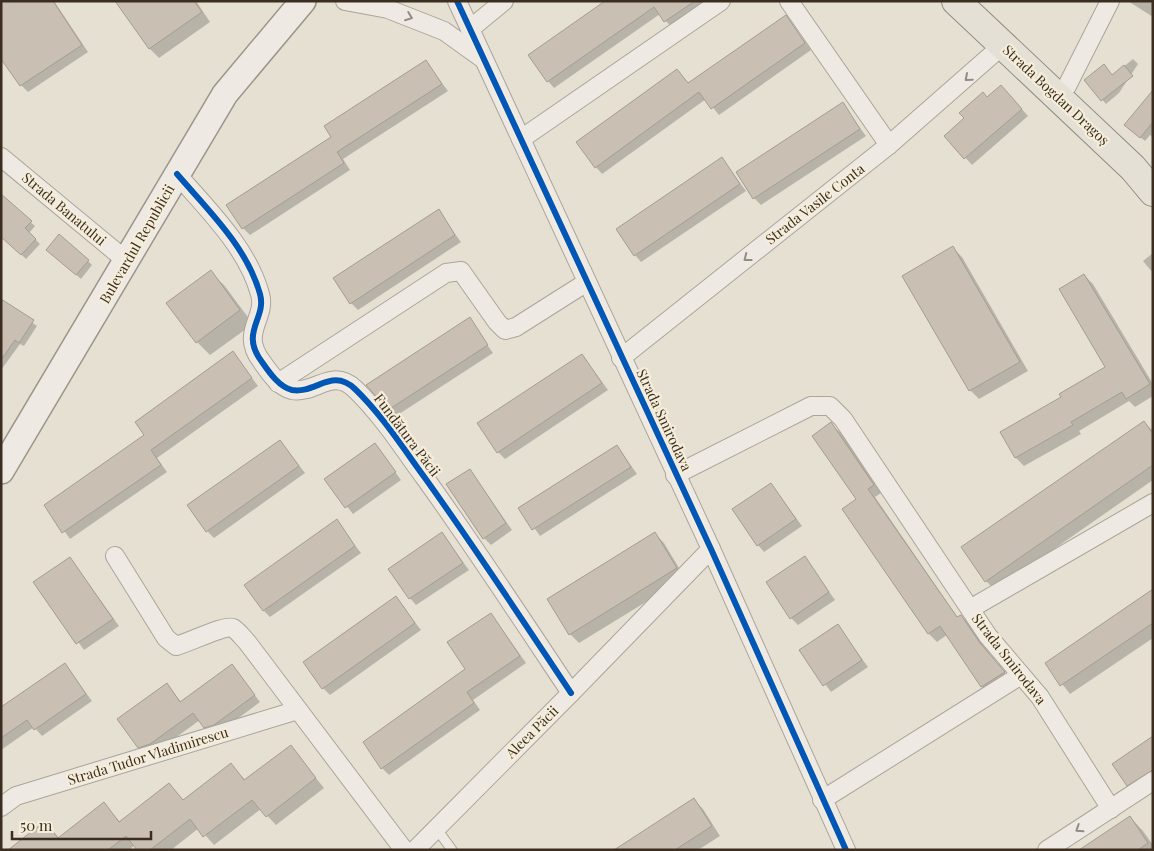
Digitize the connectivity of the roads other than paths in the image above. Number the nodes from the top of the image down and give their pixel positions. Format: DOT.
graph roads {
  1 [pos="303,1"];
  2 [pos="345,1"];
  3 [pos="457,1"];
  4 [pos="504,1"];
  5 [pos="721,1"];
  6 [pos="789,1"];
  7 [pos="956,1"];
  8 [pos="1110,1"];
  9 [pos="470,29"];
  10 [pos="1003,45"];
  11 [pos="483,59"];
  12 [pos="1056,96"];
  13 [pos="521,139"];
  14 [pos="889,146"];
  15 [pos="1,157"];
  16 [pos="177,174"];
  17 [pos="1153,192"];
  18 [pos="128,262"];
  19 [pos="587,282"];
  20 [pos="621,358"];
  21 [pos="278,382"];
  22 [pos="1,471"];
  23 [pos="675,475"];
  24 [pos="1153,503"];
  25 [pos="711,549"];
  26 [pos="115,556"];
  27 [pos="970,609"];
  28 [pos="1021,675"];
  29 [pos="572,693"];
  30 [pos="298,710"];
  31 [pos="1153,781"];
  32 [pos="822,800"];
  33 [pos="1,808"];
  34 [pos="1110,809"];
  35 [pos="436,828"];
  36 [pos="404,850"];
  37 [pos="415,850"];
  38 [pos="452,850"];
  39 [pos="846,850"];
  40 [pos="1047,850"];
  1 -- 16 [label="main road, Bulevardul Republicii"];
  2 -- 11 [label="street, Strada Smirodava, one-way"];
  3 -- 9 [label="street, Strada Smirodava"];
  4 -- 9 [label="street"];
  5 -- 13 [label="street"];
  6 -- 14 [label="street"];
  7 -- 10 [label="main road, Strada Bogdan Dragoș"];
  8 -- 12 [label="street"];
  9 -- 11 [label="street, Strada Smirodava"];
  10 -- 12 [label="main road, Strada Bogdan Dragoș"];
  10 -- 14 [label="street, Strada Vasile Conta, one-way"];
  11 -- 13 [label="street, Strada Smirodava"];
  12 -- 17 [label="main road, Strada Bogdan Dragoș"];
  13 -- 19 [label="street, Strada Smirodava"];
  14 -- 20 [label="street, Strada Vasile Conta, one-way"];
  15 -- 18 [label="street, Strada Banatului"];
  16 -- 18 [label="main road, Bulevardul Republicii"];
  16 -- 21 [label="street"];
  18 -- 22 [label="main road, Bulevardul Republicii"];
  19 -- 20 [label="street, Strada Smirodava"];
  19 -- 21 [label="street"];
  20 -- 23 [label="street, Strada Smirodava"];
  21 -- 29 [label="street, Fundătura Păcii"];
  23 -- 25 [label="street, Strada Smirodava"];
  23 -- 27 [label="street, Strada Smirodava"];
  24 -- 27 [label="street"];
  25 -- 29 [label="street, Aleea Păcii"];
  25 -- 32 [label="street, Strada Smirodava"];
  26 -- 30 [label="street"];
  27 -- 28 [label="street, Strada Smirodava"];
  28 -- 32 [label="street"];
  28 -- 34 [label="street, Strada Smirodava"];
  29 -- 35 [label="street, Aleea Păcii"];
  30 -- 33 [label="street, Strada Tudor Vladimirescu"];
  30 -- 36 [label="street"];
  31 -- 34 [label="street"];
  32 -- 39 [label="street, Strada Smirodava"];
  34 -- 40 [label="street, one-way"];
  35 -- 37 [label="street, Aleea Păcii"];
  35 -- 38 [label="lane"];
}
